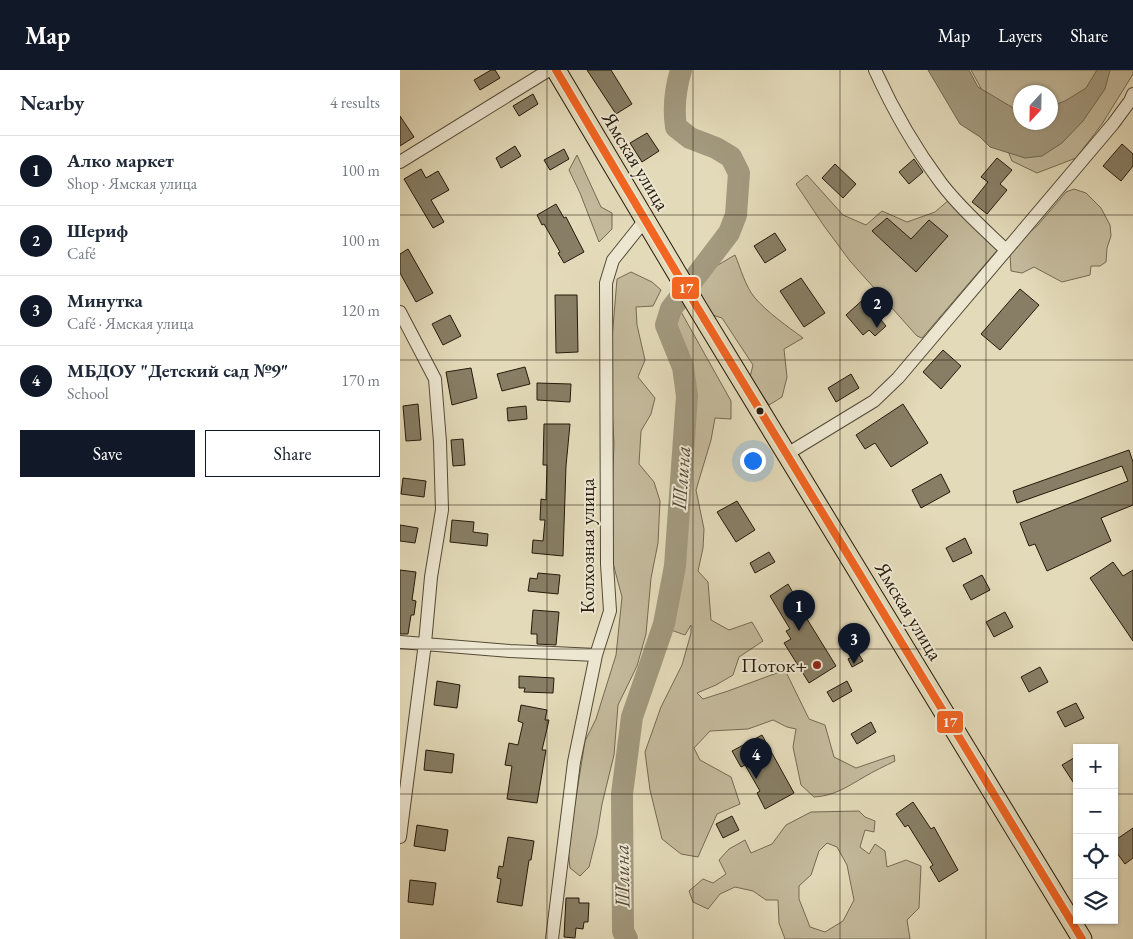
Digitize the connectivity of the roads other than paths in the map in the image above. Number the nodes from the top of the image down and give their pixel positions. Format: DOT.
graph roads {
  1 [pos="549,70"];
  2 [pos="556,70"];
  3 [pos="875,70"];
  4 [pos="1133,94"];
  5 [pos="400,162"];
  6 [pos="645,220"];
  7 [pos="1006,250"];
  8 [pos="400,312"];
  9 [pos="787,454"];
  10 [pos="400,642"];
  11 [pos="425,643"];
  12 [pos="596,655"];
  13 [pos="400,837"];
  14 [pos="552,939"];
  15 [pos="1082,939"];
  1 -- 5 [label="street"];
  2 -- 6 [label="highway, Ямская улица"];
  3 -- 7 [label="street"];
  4 -- 7 [label="street"];
  6 -- 9 [label="highway, Ямская улица"];
  6 -- 12 [label="street, Колхозная улица"];
  7 -- 9 [label="street"];
  8 -- 11 [label="street"];
  9 -- 15 [label="highway, Ямская улица"];
  10 -- 11 [label="street"];
  11 -- 12 [label="street"];
  11 -- 13 [label="street"];
  12 -- 14 [label="street, Колхозная улица"];
}
